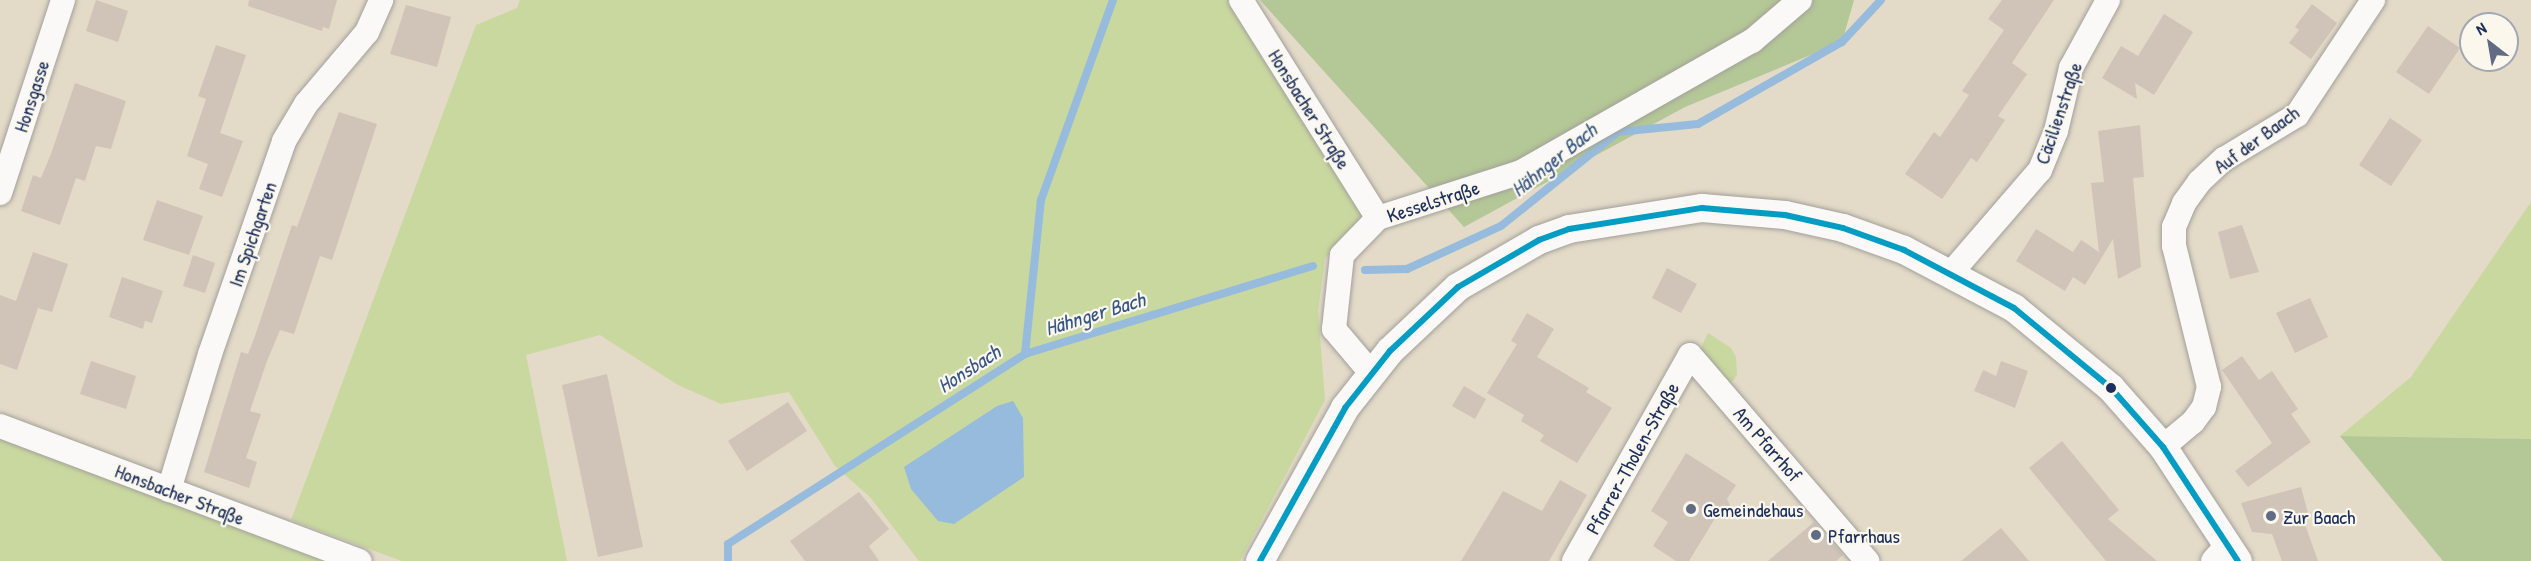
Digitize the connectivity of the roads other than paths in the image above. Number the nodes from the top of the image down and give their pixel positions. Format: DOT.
graph roads {
  1 [pos="63,0"];
  2 [pos="381,0"];
  3 [pos="1241,0"];
  4 [pos="1800,0"];
  5 [pos="2108,0"];
  6 [pos="2373,0"];
  7 [pos="0,193"];
  8 [pos="1378,218"];
  9 [pos="1951,273"];
  10 [pos="1690,355"];
  11 [pos="1371,374"];
  12 [pos="0,426"];
  13 [pos="2163,447"];
  14 [pos="169,490"];
  15 [pos="2226,555"];
  16 [pos="360,561"];
  17 [pos="1260,561"];
  18 [pos="1574,561"];
  19 [pos="1867,561"];
  1 -- 7 [label="street, Honsgasse"];
  2 -- 14 [label="street, Im Spichgarten"];
  3 -- 8 [label="street, Honsbacher Straße"];
  4 -- 8 [label="street, Kesselstraße"];
  5 -- 9 [label="street, Cäcilienstraße"];
  6 -- 13 [label="street, Auf der Baach"];
  8 -- 11 [label="street, Kesselstraße"];
  9 -- 11 [label="street"];
  9 -- 13 [label="street"];
  10 -- 18 [label="street, Pfarrer-Tholen-Straße"];
  10 -- 19 [label="street, Am Pfarrhof"];
  11 -- 17 [label="street"];
  12 -- 14 [label="street, Honsbacher Straße"];
  13 -- 15 [label="street"];
  14 -- 16 [label="street, Honsbacher Straße"];
}
